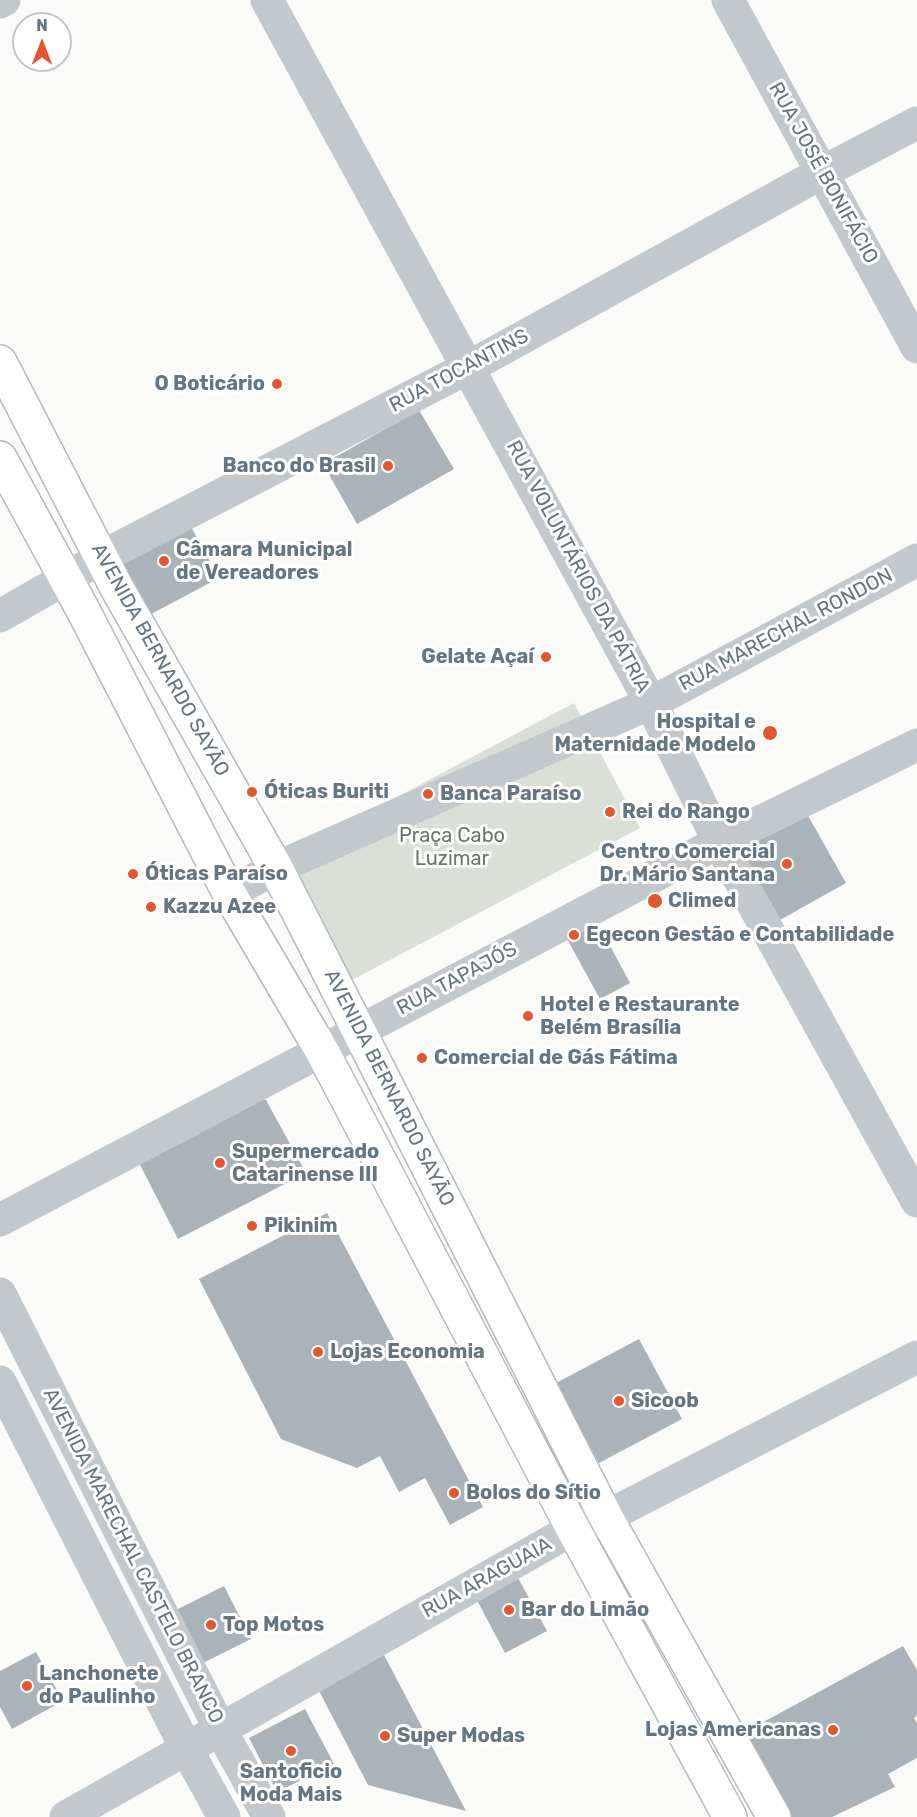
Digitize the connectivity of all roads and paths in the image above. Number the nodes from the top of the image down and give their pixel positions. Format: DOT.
graph roads {
  1 [pos="4,0"];
  2 [pos="267,0"];
  3 [pos="728,0"];
  4 [pos="0,2"];
  5 [pos="917,123"];
  6 [pos="823,172"];
  7 [pos="917,347"];
  8 [pos="0,362"];
  9 [pos="469,367"];
  10 [pos="0,458"];
  11 [pos="102,558"];
  12 [pos="917,560"];
  13 [pos="64,578"];
  14 [pos="0,616"];
  15 [pos="651,703"];
  16 [pos="917,745"];
  17 [pos="719,842"];
  18 [pos="276,868"];
  19 [pos="229,893"];
  20 [pos="360,1029"];
  21 [pos="322,1051"];
  22 [pos="917,1201"];
  23 [pos="0,1220"];
  24 [pos="0,1294"];
  25 [pos="917,1357"];
  26 [pos="0,1382"];
  27 [pos="606,1516"];
  28 [pos="573,1529"];
  29 [pos="220,1729"];
  30 [pos="187,1750"];
  31 [pos="66,1817"];
  32 [pos="224,1817"];
  33 [pos="269,1817"];
  34 [pos="730,1817"];
  35 [pos="774,1817"];
  1 -- 4 [label="street"];
  2 -- 9 [label="street, RUA VOLUNTÁRIOS DA PÁTRIA"];
  3 -- 6 [label="street, RUA JOSÉ BONIFÁCIO"];
  5 -- 6 [label="street, RUA TOCANTINS"];
  6 -- 7 [label="street, RUA JOSÉ BONIFÁCIO"];
  6 -- 9 [label="street, RUA TOCANTINS"];
  8 -- 11 [label="main road, AVENIDA BERNARDO SAYÃO"];
  9 -- 11 [label="street, RUA TOCANTINS"];
  9 -- 15 [label="street, RUA VOLUNTÁRIOS DA PÁTRIA"];
  10 -- 13 [label="main road, AVENIDA BERNARDO SAYÃO"];
  11 -- 13 [label="street, RUA TOCANTINS"];
  11 -- 18 [label="main road, AVENIDA BERNARDO SAYÃO"];
  12 -- 15 [label="street, RUA MARECHAL RONDON"];
  13 -- 14 [label="street, RUA TOCANTINS"];
  13 -- 19 [label="main road, AVENIDA BERNARDO SAYÃO"];
  15 -- 17 [label="street, RUA VOLUNTÁRIOS DA PÁTRIA"];
  15 -- 18 [label="street, RUA MARECHAL RONDON"];
  16 -- 17 [label="street, RUA TAPAJÓS"];
  17 -- 20 [label="street, RUA TAPAJÓS"];
  17 -- 22 [label="street, RUA VOLUNTÁRIOS DA PÁTRIA"];
  18 -- 19 [label="street, RUA MARECHAL RONDON"];
  18 -- 20 [label="main road, AVENIDA BERNARDO SAYÃO"];
  19 -- 21 [label="main road, AVENIDA BERNARDO SAYÃO"];
  20 -- 21 [label="street, RUA TAPAJÓS"];
  20 -- 27 [label="main road, AVENIDA BERNARDO SAYÃO"];
  21 -- 23 [label="street, RUA TAPAJÓS"];
  21 -- 28 [label="main road, AVENIDA BERNARDO SAYÃO"];
  24 -- 29 [label="street, AVENIDA MARECHAL CASTELO BRANCO"];
  25 -- 27 [label="street, RUA ARAGUAIA"];
  26 -- 30 [label="street, AVENIDA MARECHAL CASTELO BRANCO"];
  27 -- 28 [label="street, RUA ARAGUAIA"];
  27 -- 35 [label="main road, AVENIDA BERNARDO SAYÃO"];
  28 -- 29 [label="street, RUA ARAGUAIA"];
  28 -- 34 [label="main road, AVENIDA BERNARDO SAYÃO"];
  29 -- 30 [label="street, RUA ARAGUAIA"];
  29 -- 33 [label="street, AVENIDA MARECHAL CASTELO BRANCO"];
  30 -- 31 [label="street, RUA ARAGUAIA"];
  30 -- 32 [label="street, AVENIDA MARECHAL CASTELO BRANCO"];
}
